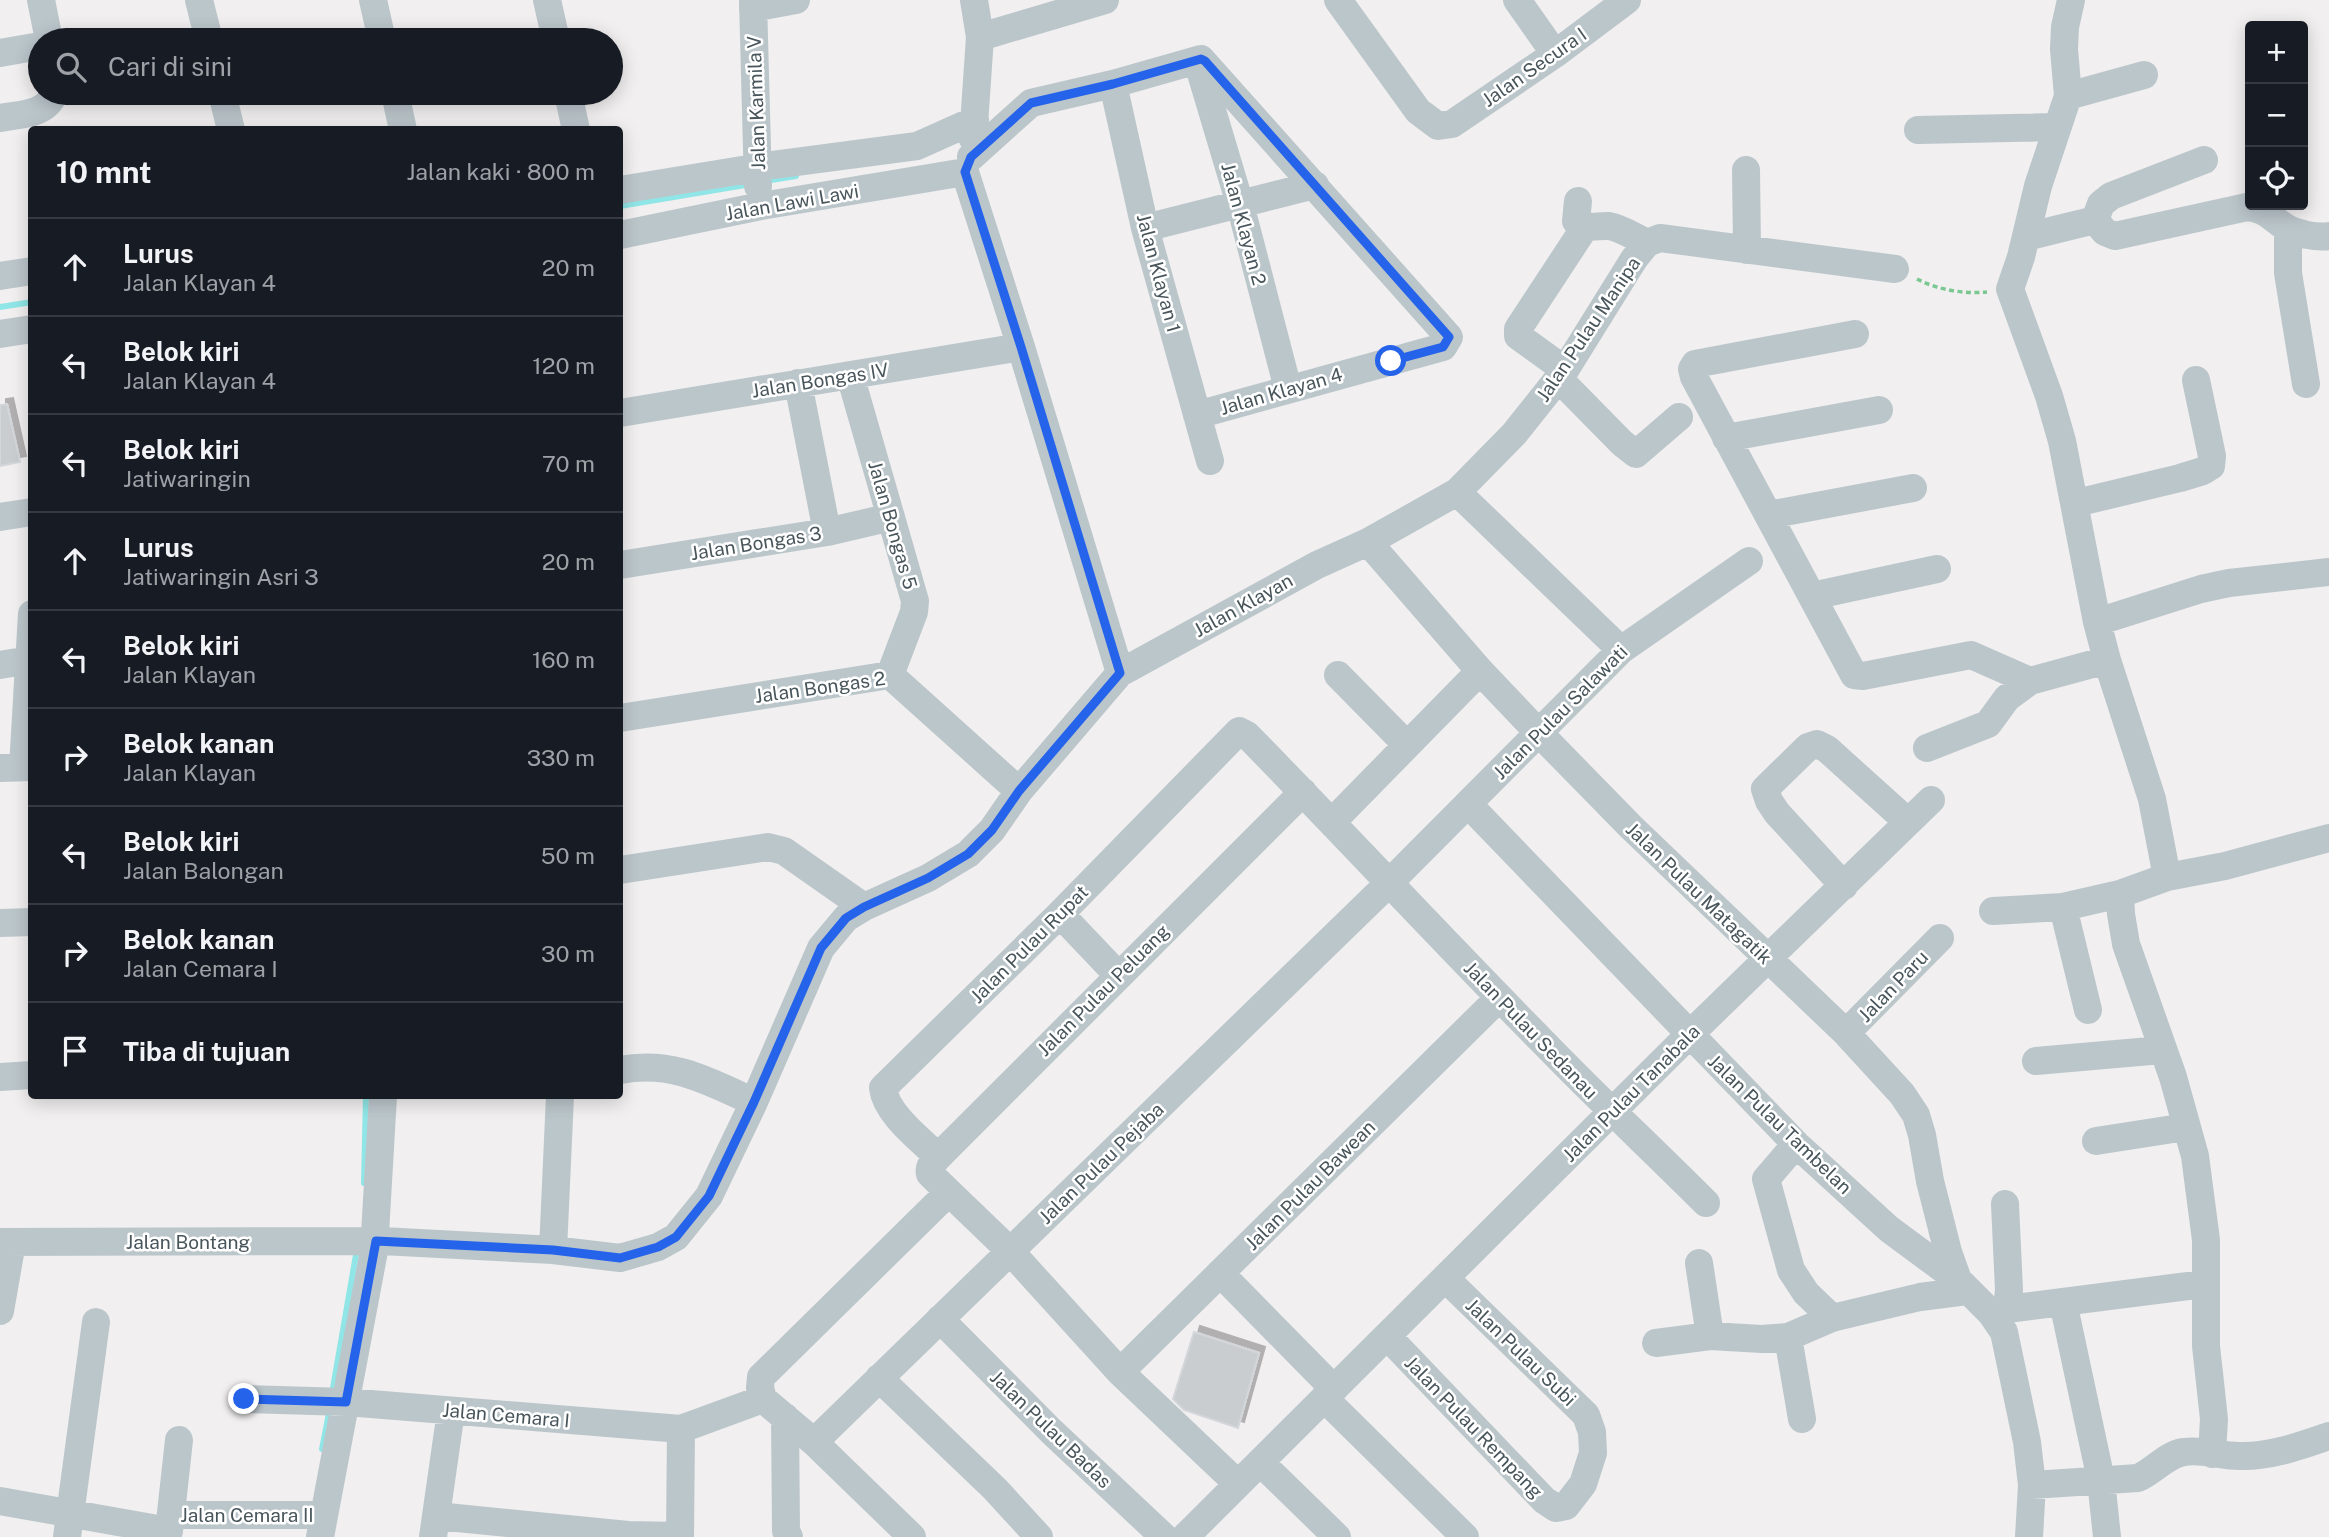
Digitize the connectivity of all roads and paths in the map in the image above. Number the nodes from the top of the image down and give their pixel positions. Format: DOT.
graph roads {
  1 [pos="41,0"];
  2 [pos="199,0"];
  3 [pos="373,0"];
  4 [pos="547,0"];
  5 [pos="796,0"];
  6 [pos="974,0"];
  7 [pos="1105,0"];
  8 [pos="1338,0"];
  9 [pos="1517,0"];
  10 [pos="1627,0"];
  11 [pos="2071,0"];
  12 [pos="752,4"];
  13 [pos="47,28"];
  14 [pos="206,28"];
  15 [pos="379,28"];
  16 [pos="553,28"];
  17 [pos="980,37"];
  18 [pos="28,48"];
  19 [pos="0,53"];
  20 [pos="1555,54"];
  21 [pos="1201,60"];
  22 [pos="2144,75"];
  23 [pos="1113,84"];
  24 [pos="2068,96"];
  25 [pos="47,105"];
  26 [pos="225,105"];
  27 [pos="397,105"];
  28 [pos="571,105"];
  29 [pos="0,118"];
  30 [pos="975,120"];
  31 [pos="230,126"];
  32 [pos="402,126"];
  33 [pos="575,126"];
  34 [pos="2057,127"];
  35 [pos="1918,130"];
  36 [pos="2204,160"];
  37 [pos="968,164"];
  38 [pos="1746,170"];
  39 [pos="759,183"];
  40 [pos="1315,185"];
  41 [pos="623,190"];
  42 [pos="1240,204"];
  43 [pos="2095,220"];
  44 [pos="1145,229"];
  45 [pos="2288,229"];
  46 [pos="623,234"];
  47 [pos="2329,236"];
  48 [pos="2026,237"];
  49 [pos="1647,243"];
  50 [pos="1747,250"];
  51 [pos="1895,269"];
  52 [pos="28,272"];
  53 [pos="0,276"];
  54 [pos="2010,289"];
  55 [pos="28,330"];
  56 [pos="0,334"];
  57 [pos="1855,334"];
  58 [pos="1021,347"];
  59 [pos="1562,374"];
  60 [pos="850,375"];
  61 [pos="2196,380"];
  62 [pos="798,383"];
  63 [pos="2306,384"];
  64 [pos="1288,389"];
  65 [pos="1879,410"];
  66 [pos="623,412"];
  67 [pos="1198,415"];
  68 [pos="1679,417"];
  69 [pos="1726,438"];
  70 [pos="1210,461"];
  71 [pos="1913,488"];
  72 [pos="1457,492"];
  73 [pos="2076,503"];
  74 [pos="28,513"];
  75 [pos="1768,515"];
  76 [pos="0,517"];
  77 [pos="891,517"];
  78 [pos="827,532"];
  79 [pos="1368,542"];
  80 [pos="1749,561"];
  81 [pos="623,565"];
  82 [pos="1937,569"];
  83 [pos="2329,572"];
  84 [pos="1812,596"];
  85 [pos="2097,622"];
  86 [pos="1621,650"];
  87 [pos="28,660"];
  88 [pos="2106,660"];
  89 [pos="0,665"];
  90 [pos="28,670"];
  91 [pos="1480,671"];
  92 [pos="1120,673"];
  93 [pos="890,674"];
  94 [pos="1338,675"];
  95 [pos="2031,681"];
  96 [pos="623,718"];
  97 [pos="1538,732"];
  98 [pos="1235,735"];
  99 [pos="1407,745"];
  100 [pos="1927,748"];
  101 [pos="18,768"];
  102 [pos="1019,791"];
  103 [pos="1303,792"];
  104 [pos="1931,800"];
  105 [pos="1468,804"];
  106 [pos="1332,822"];
  107 [pos="1908,822"];
  108 [pos="2329,838"];
  109 [pos="623,870"];
  110 [pos="2167,877"];
  111 [pos="1388,884"];
  112 [pos="1843,886"];
  113 [pos="2120,894"];
  114 [pos="864,907"];
  115 [pos="2063,907"];
  116 [pos="1993,911"];
  117 [pos="1060,914"];
  118 [pos="28,922"];
  119 [pos="0,923"];
  120 [pos="1940,938"];
  121 [pos="1769,959"];
  122 [pos="1118,975"];
  123 [pos="1499,998"];
  124 [pos="2088,1010"];
  125 [pos="1846,1033"];
  126 [pos="1689,1035"];
  127 [pos="2162,1050"];
  128 [pos="2036,1060"];
  129 [pos="623,1069"];
  130 [pos="28,1074"];
  131 [pos="0,1077"];
  132 [pos="383,1099"];
  133 [pos="560,1099"];
  134 [pos="754,1102"];
  135 [pos="1612,1112"];
  136 [pos="2186,1127"];
  137 [pos="2096,1141"];
  138 [pos="1796,1144"];
  139 [pos="938,1157"];
  140 [pos="948,1193"];
  141 [pos="1706,1203"];
  142 [pos="2005,1204"];
  143 [pos="364,1241"];
  144 [pos="6,1242"];
  145 [pos="553,1250"];
  146 [pos="1010,1251"];
  147 [pos="1699,1263"];
  148 [pos="1220,1273"];
  149 [pos="1446,1278"];
  150 [pos="2204,1284"];
  151 [pos="1963,1286"];
  152 [pos="2063,1302"];
  153 [pos="0,1311"];
  154 [pos="1999,1311"];
  155 [pos="1832,1318"];
  156 [pos="940,1319"];
  157 [pos="96,1322"];
  158 [pos="1387,1336"];
  159 [pos="1710,1336"];
  160 [pos="1788,1337"];
  161 [pos="1656,1343"];
  162 [pos="1120,1372"];
  163 [pos="879,1378"];
  164 [pos="1329,1394"];
  165 [pos="244,1399"];
  166 [pos="336,1401"];
  167 [pos="774,1408"];
  168 [pos="451,1411"];
  169 [pos="1801,1419"];
  170 [pos="681,1429"];
  171 [pos="2329,1436"];
  172 [pos="179,1440"];
  173 [pos="814,1442"];
  174 [pos="2212,1454"];
  175 [pos="1260,1462"];
  176 [pos="2101,1480"];
  177 [pos="1238,1484"];
  178 [pos="2032,1485"];
  179 [pos="0,1501"];
  180 [pos="1566,1506"];
  181 [pos="316,1521"];
  182 [pos="69,1526"];
  183 [pos="435,1526"];
  184 [pos="169,1528"];
  185 [pos="1202,1531"];
  186 [pos="628,1536"];
  187 [pos="680,1537"];
  188 [pos="789,1537"];
  189 [pos="912,1537"];
  190 [pos="1039,1537"];
  191 [pos="1164,1537"];
  192 [pos="1337,1537"];
  193 [pos="1465,1537"];
  194 [pos="2029,1537"];
  195 [pos="2107,1537"];
  1 -- 13 [label="street"];
  2 -- 14 [label="street"];
  3 -- 15 [label="street"];
  4 -- 16 [label="street"];
  5 -- 12 [label="street"];
  6 -- 17 [label="street"];
  7 -- 17 [label="street"];
  8 -- 20 [label="street, Jalan Secura I"];
  9 -- 20 [label="street"];
  10 -- 20 [label="street, Jalan Secura I"];
  11 -- 24 [label="street"];
  12 -- 39 [label="street, Jalan Karmila V"];
  17 -- 30 [label="street"];
  18 -- 19 [label="street"];
  21 -- 23 [label="street"];
  21 -- 40 [label="street, Jalan Klayan 4"];
  21 -- 42 [label="street, Jalan Klayan 2"];
  22 -- 24 [label="street"];
  23 -- 37 [label="street"];
  23 -- 44 [label="street, Jalan Klayan 1"];
  24 -- 34 [label="street"];
  25 -- 29 [label="street"];
  26 -- 31 [label="street"];
  27 -- 32 [label="street"];
  28 -- 33 [label="street"];
  30 -- 37 [label="street"];
  30 -- 39 [label="street"];
  34 -- 35 [label="street"];
  34 -- 48 [label="street"];
  36 -- 43 [label="street"];
  37 -- 39 [label="street, Jalan Lawi Lawi"];
  37 -- 58 [label="street"];
  38 -- 50 [label="street"];
  39 -- 41 [label="street"];
  39 -- 46 [label="street, Jalan Lawi Lawi"];
  40 -- 42 [label="street"];
  40 -- 64 [label="street, Jalan Klayan 4"];
  42 -- 44 [label="street"];
  42 -- 64 [label="street, Jalan Klayan 2"];
  43 -- 45 [label="street"];
  43 -- 48 [label="street"];
  44 -- 67 [label="street, Jalan Klayan 1"];
  45 -- 47 [label="street"];
  45 -- 63 [label="street"];
  48 -- 54 [label="street"];
  49 -- 50 [label="street, Jalan Pulau Manipa"];
  49 -- 59 [label="street, Jalan Pulau Manipa"];
  49 -- 59 [label="street"];
  50 -- 51 [label="street, Jalan Pulau Manipa"];
  51 -- 54 [label="path"];
  52 -- 53 [label="street"];
  54 -- 73 [label="street"];
  55 -- 56 [label="street"];
  57 -- 69 [label="street"];
  58 -- 60 [label="street, Jalan Bongas IV"];
  58 -- 92 [label="street"];
  59 -- 68 [label="street"];
  59 -- 72 [label="street, Jalan Pulau Manipa"];
  60 -- 62 [label="street, Jalan Bongas IV"];
  60 -- 77 [label="street, Jalan Bongas 5"];
  61 -- 73 [label="street"];
  62 -- 66 [label="street, Jalan Bongas IV"];
  62 -- 78 [label="street"];
  64 -- 67 [label="street, Jalan Klayan 4"];
  65 -- 69 [label="street"];
  67 -- 70 [label="street, Jalan Klayan 1"];
  69 -- 75 [label="street"];
  71 -- 75 [label="street"];
  72 -- 79 [label="street, Jalan Pulau Manipa"];
  72 -- 86 [label="street"];
  73 -- 85 [label="street"];
  74 -- 76 [label="street"];
  75 -- 84 [label="street"];
  77 -- 78 [label="street, Jalan Bongas 3"];
  77 -- 93 [label="street, Jalan Bongas 5"];
  78 -- 81 [label="street, Jalan Bongas 3"];
  79 -- 91 [label="street, Jalan Pulau Matagatik"];
  79 -- 92 [label="street, Jalan Klayan"];
  80 -- 86 [label="street, Jalan Pulau Salawati"];
  82 -- 84 [label="street"];
  83 -- 85 [label="street"];
  84 -- 95 [label="street"];
  85 -- 88 [label="street"];
  86 -- 97 [label="street, Jalan Pulau Salawati"];
  87 -- 89 [label="street"];
  88 -- 95 [label="street"];
  88 -- 110 [label="street"];
  90 -- 101 [label="street"];
  91 -- 97 [label="street, Jalan Pulau Matagatik"];
  91 -- 99 [label="street"];
  92 -- 102 [label="street, Jalan Klayan"];
  93 -- 96 [label="street, Jalan Bongas 2"];
  93 -- 102 [label="street, Jalan Bongas 2"];
  94 -- 99 [label="street"];
  95 -- 100 [label="street"];
  97 -- 105 [label="street, Jalan Pulau Salawati"];
  97 -- 121 [label="street, Jalan Pulau Matagatik"];
  98 -- 103 [label="street, Jalan Pulau Sedanau"];
  98 -- 117 [label="street, Jalan Pulau Rupat"];
  99 -- 106 [label="street"];
  102 -- 114 [label="street, Jalan Klayan"];
  103 -- 106 [label="street, Jalan Pulau Sedanau"];
  103 -- 122 [label="street, Jalan Pulau Peluang"];
  104 -- 107 [label="street, Jalan Pulau Tanabala"];
  105 -- 111 [label="street, Jalan Pulau Salawati"];
  105 -- 126 [label="street, Jalan Pulau Tambelan"];
  106 -- 111 [label="street, Jalan Pulau Sedanau"];
  107 -- 112 [label="street, Jalan Pulau Tanabala"];
  107 -- 112 [label="street"];
  108 -- 110 [label="street"];
  109 -- 114 [label="street"];
  110 -- 113 [label="street"];
  111 -- 123 [label="street, Jalan Pulau Sedanau"];
  111 -- 146 [label="street, Jalan Pulau Pejaba"];
  112 -- 121 [label="street, Jalan Pulau Tanabala"];
  113 -- 115 [label="street"];
  113 -- 127 [label="street"];
  114 -- 134 [label="street, Jalan Klayan"];
  115 -- 116 [label="street"];
  115 -- 124 [label="street"];
  117 -- 122 [label="street"];
  117 -- 139 [label="street, Jalan Pulau Rupat"];
  118 -- 119 [label="street"];
  120 -- 125 [label="street, Jalan Paru"];
  121 -- 125 [label="street, Jalan Pulau Matagatik"];
  121 -- 126 [label="street, Jalan Pulau Tanabala"];
  122 -- 139 [label="street, Jalan Pulau Peluang"];
  123 -- 135 [label="street, Jalan Pulau Sedanau"];
  123 -- 148 [label="street, Jalan Pulau Bawean"];
  125 -- 151 [label="street, Jalan Pulau Matagatik"];
  126 -- 135 [label="street, Jalan Pulau Tanabala"];
  126 -- 138 [label="street, Jalan Pulau Tambelan"];
  127 -- 128 [label="street"];
  127 -- 136 [label="street"];
  129 -- 134 [label="street"];
  130 -- 131 [label="street"];
  132 -- 143 [label="street"];
  133 -- 145 [label="street"];
  134 -- 145 [label="street, Jalan Klayan"];
  135 -- 141 [label="street, Jalan Pulau Sedanau"];
  135 -- 149 [label="street, Jalan Pulau Tanabala"];
  136 -- 137 [label="street"];
  136 -- 150 [label="street"];
  138 -- 151 [label="street, Jalan Pulau Tambelan"];
  138 -- 155 [label="street"];
  139 -- 140 [label="street"];
  140 -- 146 [label="street"];
  140 -- 167 [label="street"];
  142 -- 154 [label="street"];
  143 -- 144 [label="street, Jalan Bontang"];
  143 -- 145 [label="street, Jalan Klayan"];
  143 -- 166 [label="street"];
  144 -- 153 [label="street"];
  146 -- 156 [label="street, Jalan Pulau Pejaba"];
  146 -- 162 [label="street"];
  147 -- 159 [label="street"];
  148 -- 162 [label="street, Jalan Pulau Bawean"];
  148 -- 164 [label="street"];
  149 -- 158 [label="street, Jalan Pulau Tanabala"];
  149 -- 180 [label="street, Jalan Pulau Subi"];
  150 -- 152 [label="street"];
  150 -- 174 [label="street"];
  151 -- 154 [label="street, Jalan Pulau Tambelan"];
  151 -- 155 [label="street"];
  152 -- 154 [label="street"];
  152 -- 176 [label="street"];
  154 -- 178 [label="street"];
  155 -- 160 [label="street"];
  156 -- 163 [label="street, Jalan Pulau Pejaba"];
  156 -- 191 [label="street, Jalan Pulau Badas"];
  157 -- 182 [label="street"];
  158 -- 164 [label="street, Jalan Pulau Tanabala"];
  158 -- 180 [label="street, Jalan Pulau Rempang"];
  159 -- 160 [label="street"];
  159 -- 161 [label="street"];
  160 -- 169 [label="street"];
  162 -- 177 [label="street"];
  163 -- 173 [label="street, Jalan Pulau Pejaba"];
  163 -- 190 [label="street"];
  164 -- 175 [label="street, Jalan Pulau Tanabala"];
  164 -- 193 [label="street"];
  165 -- 166 [label="street, Jalan Cemara I"];
  166 -- 168 [label="street, Jalan Cemara I"];
  166 -- 181 [label="street"];
  167 -- 170 [label="street, Jalan Cemara I"];
  167 -- 173 [label="street"];
  167 -- 188 [label="street"];
  168 -- 170 [label="street, Jalan Cemara I"];
  168 -- 183 [label="street"];
  170 -- 187 [label="street"];
  171 -- 174 [label="street"];
  172 -- 184 [label="street"];
  173 -- 189 [label="street"];
  174 -- 176 [label="street"];
  175 -- 177 [label="street, Jalan Pulau Tanabala"];
  175 -- 192 [label="street"];
  176 -- 178 [label="street"];
  176 -- 195 [label="street"];
  177 -- 185 [label="street, Jalan Pulau Tanabala"];
  178 -- 194 [label="street"];
  179 -- 182 [label="street, Jalan Cemara II"];
  181 -- 184 [label="street, Jalan Cemara II"];
  182 -- 184 [label="street, Jalan Cemara II"];
  183 -- 186 [label="street"];
  186 -- 187 [label="street"];
}
